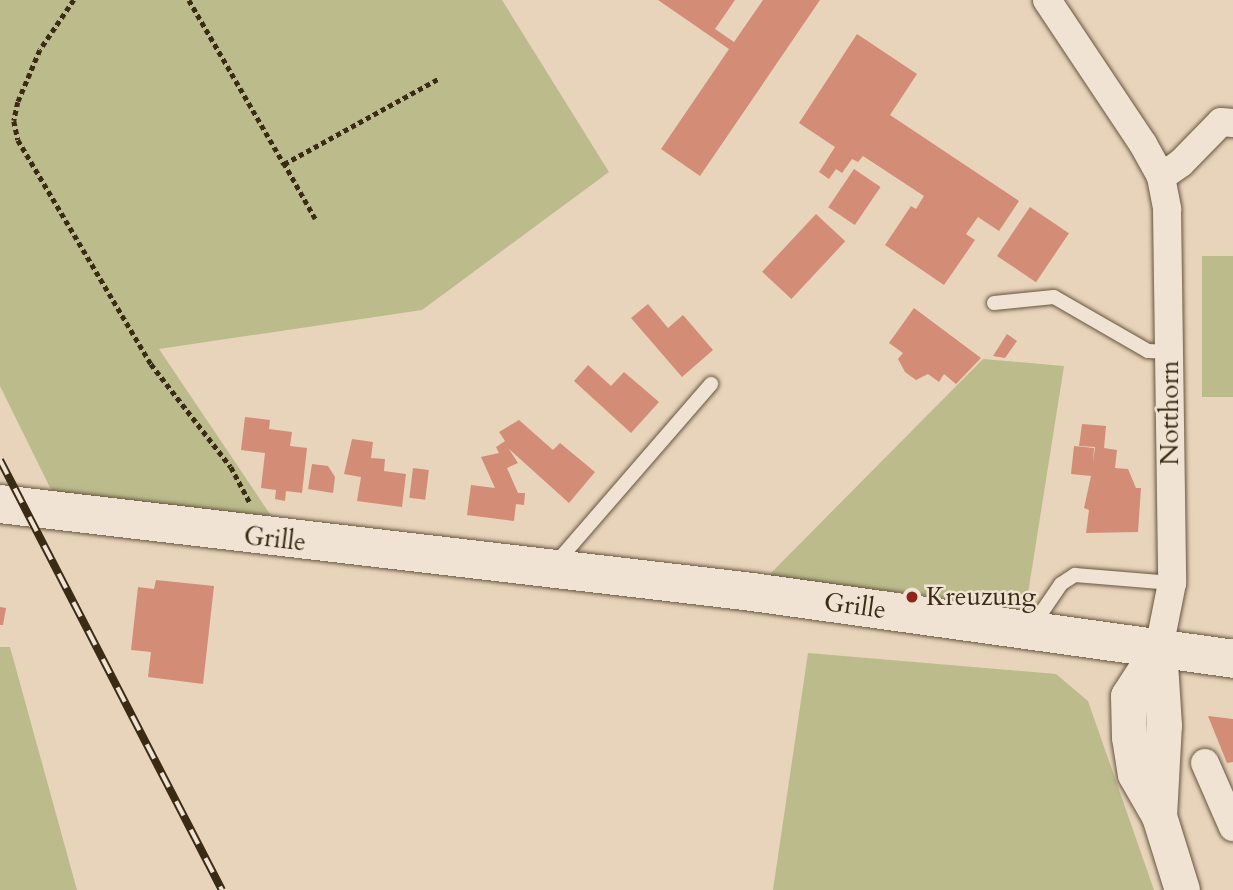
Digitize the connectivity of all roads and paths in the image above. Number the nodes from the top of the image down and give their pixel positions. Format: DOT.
graph roads {
  1 [pos="74,0"];
  2 [pos="189,0"];
  3 [pos="1048,0"];
  4 [pos="438,79"];
  5 [pos="1229,117"];
  6 [pos="284,164"];
  7 [pos="1161,177"];
  8 [pos="315,219"];
  9 [pos="994,303"];
  10 [pos="1170,352"];
  11 [pos="711,384"];
  12 [pos="0,504"];
  13 [pos="270,538"];
  14 [pos="550,570"];
  15 [pos="1172,583"];
  16 [pos="1028,632"];
  17 [pos="1159,648"];
  18 [pos="1233,659"];
  19 [pos="1205,763"];
  20 [pos="1233,827"];
  21 [pos="1182,890"];
  1 -- 13 [label="path"];
  2 -- 6 [label="path"];
  3 -- 7 [label="street, Notthorn"];
  4 -- 6 [label="path"];
  5 -- 7 [label="street"];
  6 -- 8 [label="path"];
  7 -- 10 [label="street, Notthorn"];
  9 -- 10 [label="lane"];
  10 -- 15 [label="street, Notthorn"];
  11 -- 14 [label="lane"];
  12 -- 13 [label="main road, Grille"];
  13 -- 14 [label="main road, Grille"];
  14 -- 16 [label="main road, Grille"];
  15 -- 16 [label="lane"];
  15 -- 17 [label="street, Notthorn"];
  16 -- 17 [label="main road, Grille"];
  17 -- 18 [label="main road, Grille"];
  17 -- 21 [label="street"];
  19 -- 20 [label="street"];
}
